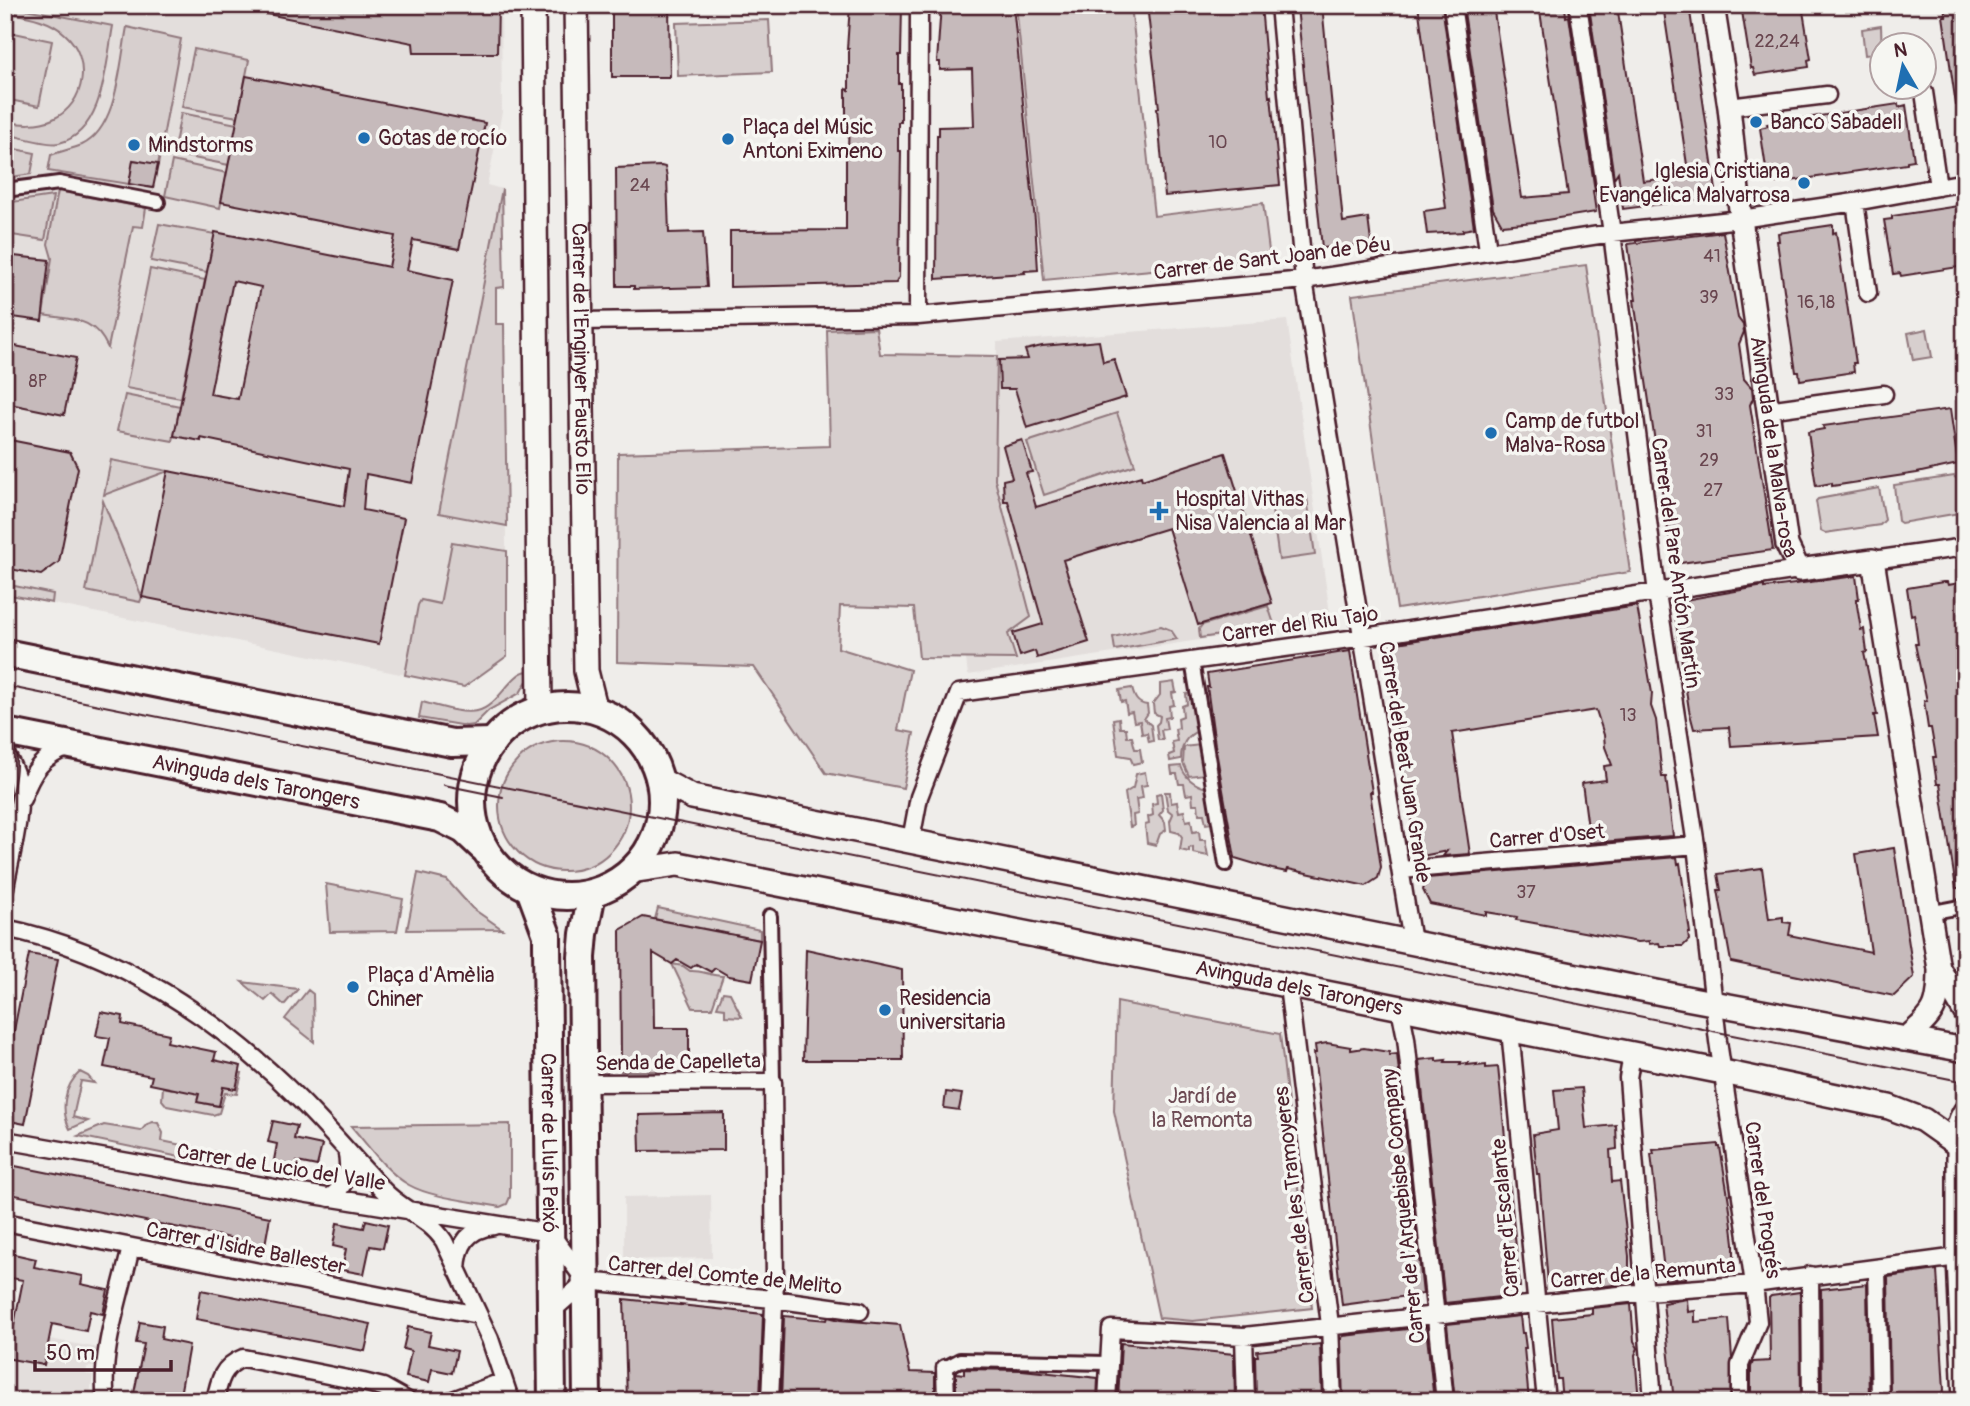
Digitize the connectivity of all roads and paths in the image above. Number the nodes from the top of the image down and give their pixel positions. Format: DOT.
graph roads {
  1 [pos="533,5"];
  2 [pos="576,5"];
  3 [pos="919,5"];
  4 [pos="1279,5"];
  5 [pos="1452,5"];
  6 [pos="1578,5"];
  7 [pos="1713,5"];
  8 [pos="1827,95"];
  9 [pos="1925,102"];
  10 [pos="1729,107"];
  11 [pos="1965,182"];
  12 [pos="1938,187"];
  13 [pos="5,190"];
  14 [pos="158,202"];
  15 [pos="1854,202"];
  16 [pos="1741,219"];
  17 [pos="1612,233"];
  18 [pos="1488,250"];
  19 [pos="1304,280"];
  20 [pos="1868,293"];
  21 [pos="918,316"];
  22 [pos="580,321"];
  23 [pos="1884,394"];
  24 [pos="1767,410"];
  25 [pos="1965,547"];
  26 [pos="1873,560"];
  27 [pos="1799,570"];
  28 [pos="1657,593"];
  29 [pos="1364,637"];
  30 [pos="5,653"];
  31 [pos="1192,661"];
  32 [pos="540,710"];
  33 [pos="596,711"];
  34 [pos="5,732"];
  35 [pos="493,742"];
  36 [pos="76,745"];
  37 [pos="5,753"];
  38 [pos="660,780"];
  39 [pos="19,807"];
  40 [pos="911,840"];
  41 [pos="1696,845"];
  42 [pos="491,859"];
  43 [pos="1226,864"];
  44 [pos="1401,870"];
  45 [pos="631,871"];
  46 [pos="5,888"];
  47 [pos="530,888"];
  48 [pos="592,892"];
  49 [pos="1965,906"];
  50 [pos="1929,913"];
  51 [pos="770,916"];
  52 [pos="5,928"];
  53 [pos="1412,942"];
  54 [pos="1939,968"];
  55 [pos="1288,986"];
  56 [pos="1713,1003"];
  57 [pos="1399,1008"];
  58 [pos="1965,1013"];
  59 [pos="1510,1030"];
  60 [pos="1904,1040"];
  61 [pos="1965,1050"];
  62 [pos="1632,1055"];
  63 [pos="1723,1072"];
  64 [pos="773,1082"];
  65 [pos="584,1083"];
  66 [pos="1965,1112"];
  67 [pos="5,1140"];
  68 [pos="346,1149"];
  69 [pos="1960,1153"];
  70 [pos="329,1198"];
  71 [pos="409,1209"];
  72 [pos="5,1222"];
  73 [pos="507,1226"];
  74 [pos="550,1233"];
  75 [pos="131,1247"];
  76 [pos="1958,1257"];
  77 [pos="1877,1268"];
  78 [pos="457,1271"];
  79 [pos="1810,1276"];
  80 [pos="586,1281"];
  81 [pos="1754,1284"];
  82 [pos="1646,1292"];
  83 [pos="774,1298"];
  84 [pos="1535,1304"];
  85 [pos="860,1311"];
  86 [pos="551,1312"];
  87 [pos="1436,1314"];
  88 [pos="478,1315"];
  89 [pos="1330,1325"];
  90 [pos="1244,1336"];
  91 [pos="1107,1363"];
  92 [pos="945,1368"];
  93 [pos="504,1381"];
  94 [pos="106,1401"];
  95 [pos="215,1401"];
  96 [pos="408,1401"];
  97 [pos="450,1401"];
  98 [pos="513,1401"];
  99 [pos="552,1401"];
  100 [pos="587,1401"];
  101 [pos="770,1401"];
  102 [pos="946,1401"];
  103 [pos="1107,1401"];
  104 [pos="1246,1401"];
  105 [pos="1333,1401"];
  106 [pos="1445,1401"];
  107 [pos="1546,1401"];
  108 [pos="1653,1401"];
  109 [pos="1740,1401"];
  110 [pos="1811,1401"];
  111 [pos="1880,1401"];
  112 [pos="1964,1401"];
  1 -- 32 [label="main road, Carrer de l'Enginyer Fausto Elío"];
  2 -- 22 [label="main road, Carrer de l'Enginyer Fausto Elío"];
  3 -- 21 [label="street"];
  4 -- 19 [label="street, Carrer del Beat Juan Grande"];
  5 -- 18 [label="street"];
  6 -- 17 [label="street, Carrer del Pare Antón Martín"];
  7 -- 10 [label="street, Avinguda de la Malva-rosa"];
  8 -- 10 [label="street"];
  9 -- 12 [label="street"];
  10 -- 16 [label="street, Avinguda de la Malva-rosa"];
  11 -- 12 [label="street, Carrer de Sant Joan de Déu"];
  12 -- 15 [label="street, Carrer de Sant Joan de Déu"];
  13 -- 14 [label="street"];
  15 -- 16 [label="street, Carrer de Sant Joan de Déu"];
  15 -- 20 [label="street"];
  16 -- 17 [label="street, Carrer de Sant Joan de Déu"];
  16 -- 24 [label="street, Avinguda de la Malva-rosa"];
  17 -- 18 [label="street, Carrer de Sant Joan de Déu"];
  17 -- 28 [label="street, Carrer del Pare Antón Martín"];
  18 -- 19 [label="street, Carrer de Sant Joan de Déu"];
  19 -- 21 [label="street, Carrer de Sant Joan de Déu"];
  19 -- 29 [label="street, Carrer del Beat Juan Grande"];
  21 -- 22 [label="street, Carrer de Sant Joan de Déu"];
  22 -- 33 [label="main road, Carrer de l'Enginyer Fausto Elío"];
  23 -- 24 [label="street"];
  24 -- 27 [label="street, Avinguda de la Malva-rosa"];
  25 -- 26 [label="street"];
  26 -- 27 [label="street, Avinguda de la Malva-rosa"];
  26 -- 50 [label="street"];
  27 -- 28 [label="street, Carrer del Riu Tajo"];
  28 -- 29 [label="street, Carrer del Riu Tajo"];
  28 -- 41 [label="street, Carrer del Pare Antón Martín"];
  29 -- 31 [label="street, Carrer del Riu Tajo"];
  29 -- 44 [label="street, Carrer del Beat Juan Grande"];
  30 -- 35 [label="main road"];
  31 -- 40 [label="street, Carrer del Riu Tajo"];
  31 -- 43 [label="street"];
  32 -- 33 [label="main road"];
  32 -- 35 [label="main road"];
  33 -- 38 [label="main road"];
  34 -- 36 [label="main road, Avinguda dels Tarongers"];
  35 -- 42 [label="main road"];
  36 -- 39 [label="street"];
  36 -- 42 [label="main road, Avinguda dels Tarongers"];
  37 -- 39 [label="street"];
  38 -- 40 [label="main road"];
  38 -- 45 [label="main road"];
  39 -- 46 [label="street"];
  40 -- 53 [label="main road"];
  41 -- 44 [label="street, Carrer d'Oset"];
  41 -- 56 [label="street, Carrer del Pare Antón Martín"];
  42 -- 47 [label="main road"];
  44 -- 53 [label="street, Carrer del Beat Juan Grande"];
  45 -- 48 [label="main road"];
  45 -- 55 [label="main road, Avinguda dels Tarongers"];
  47 -- 48 [label="main road"];
  47 -- 74 [label="main road, Carrer de Lluís Peixó"];
  48 -- 65 [label="main road, Carrer de Lluís Peixó"];
  49 -- 50 [label="street"];
  50 -- 54 [label="street"];
  51 -- 64 [label="street"];
  52 -- 68 [label="street"];
  53 -- 56 [label="main road"];
  54 -- 58 [label="street"];
  54 -- 60 [label="street"];
  55 -- 57 [label="main road, Avinguda dels Tarongers"];
  55 -- 89 [label="street, Carrer de les Tramoyeres"];
  56 -- 60 [label="main road"];
  56 -- 63 [label="street, Carrer del Progrés"];
  57 -- 59 [label="main road, Avinguda dels Tarongers"];
  57 -- 87 [label="street, Carrer de l'Arquebisbe Company"];
  59 -- 62 [label="main road, Avinguda dels Tarongers"];
  59 -- 84 [label="street, Carrer d'Escalante"];
  60 -- 61 [label="main road"];
  62 -- 63 [label="main road, Avinguda dels Tarongers"];
  62 -- 82 [label="street"];
  63 -- 69 [label="main road, Avinguda dels Tarongers"];
  63 -- 81 [label="street, Carrer del Progrés"];
  64 -- 65 [label="street, Senda de Capelleta"];
  64 -- 83 [label="street"];
  65 -- 80 [label="main road, Carrer de Lluís Peixó"];
  66 -- 69 [label="main road"];
  67 -- 70 [label="street, Carrer de Lucio del Valle"];
  68 -- 70 [label="street"];
  68 -- 71 [label="street"];
  69 -- 76 [label="street"];
  70 -- 71 [label="street, Carrer de Lucio del Valle"];
  71 -- 73 [label="street, Carrer de Lucio del Valle"];
  71 -- 78 [label="street"];
  72 -- 75 [label="street, Carrer d'Isidre Ballester"];
  73 -- 74 [label="street, Carrer de Lucio del Valle"];
  73 -- 78 [label="street"];
  74 -- 80 [label="street"];
  74 -- 86 [label="main road, Carrer de Lluís Peixó"];
  75 -- 88 [label="street, Carrer d'Isidre Ballester"];
  75 -- 94 [label="street"];
  76 -- 77 [label="street, Carrer de la Remunta"];
  76 -- 112 [label="street"];
  77 -- 79 [label="street, Carrer de la Remunta"];
  77 -- 111 [label="street"];
  78 -- 88 [label="street"];
  79 -- 81 [label="street, Carrer de la Remunta"];
  79 -- 110 [label="street"];
  80 -- 83 [label="street, Carrer del Comte de Melito"];
  80 -- 86 [label="street"];
  80 -- 100 [label="main road, Carrer de Lluís Peixó"];
  81 -- 82 [label="street, Carrer de la Remunta"];
  81 -- 109 [label="street, Carrer del Progrés"];
  82 -- 84 [label="street, Carrer de la Remunta"];
  82 -- 108 [label="street"];
  83 -- 85 [label="street, Carrer del Comte de Melito"];
  83 -- 101 [label="street"];
  84 -- 87 [label="street, Carrer de la Remunta"];
  84 -- 107 [label="street, Carrer d'Escalante"];
  86 -- 99 [label="main road, Carrer de Lluís Peixó"];
  87 -- 89 [label="street, Carrer de la Remunta"];
  87 -- 106 [label="street, Carrer de l'Arquebisbe Company"];
  88 -- 93 [label="street"];
  89 -- 90 [label="street"];
  89 -- 105 [label="street, Carrer de les Tramoyeres"];
  90 -- 91 [label="street"];
  90 -- 104 [label="street"];
  91 -- 92 [label="street"];
  91 -- 103 [label="street"];
  92 -- 102 [label="street"];
  93 -- 97 [label="street"];
  93 -- 98 [label="street"];
  95 -- 96 [label="street"];
}
